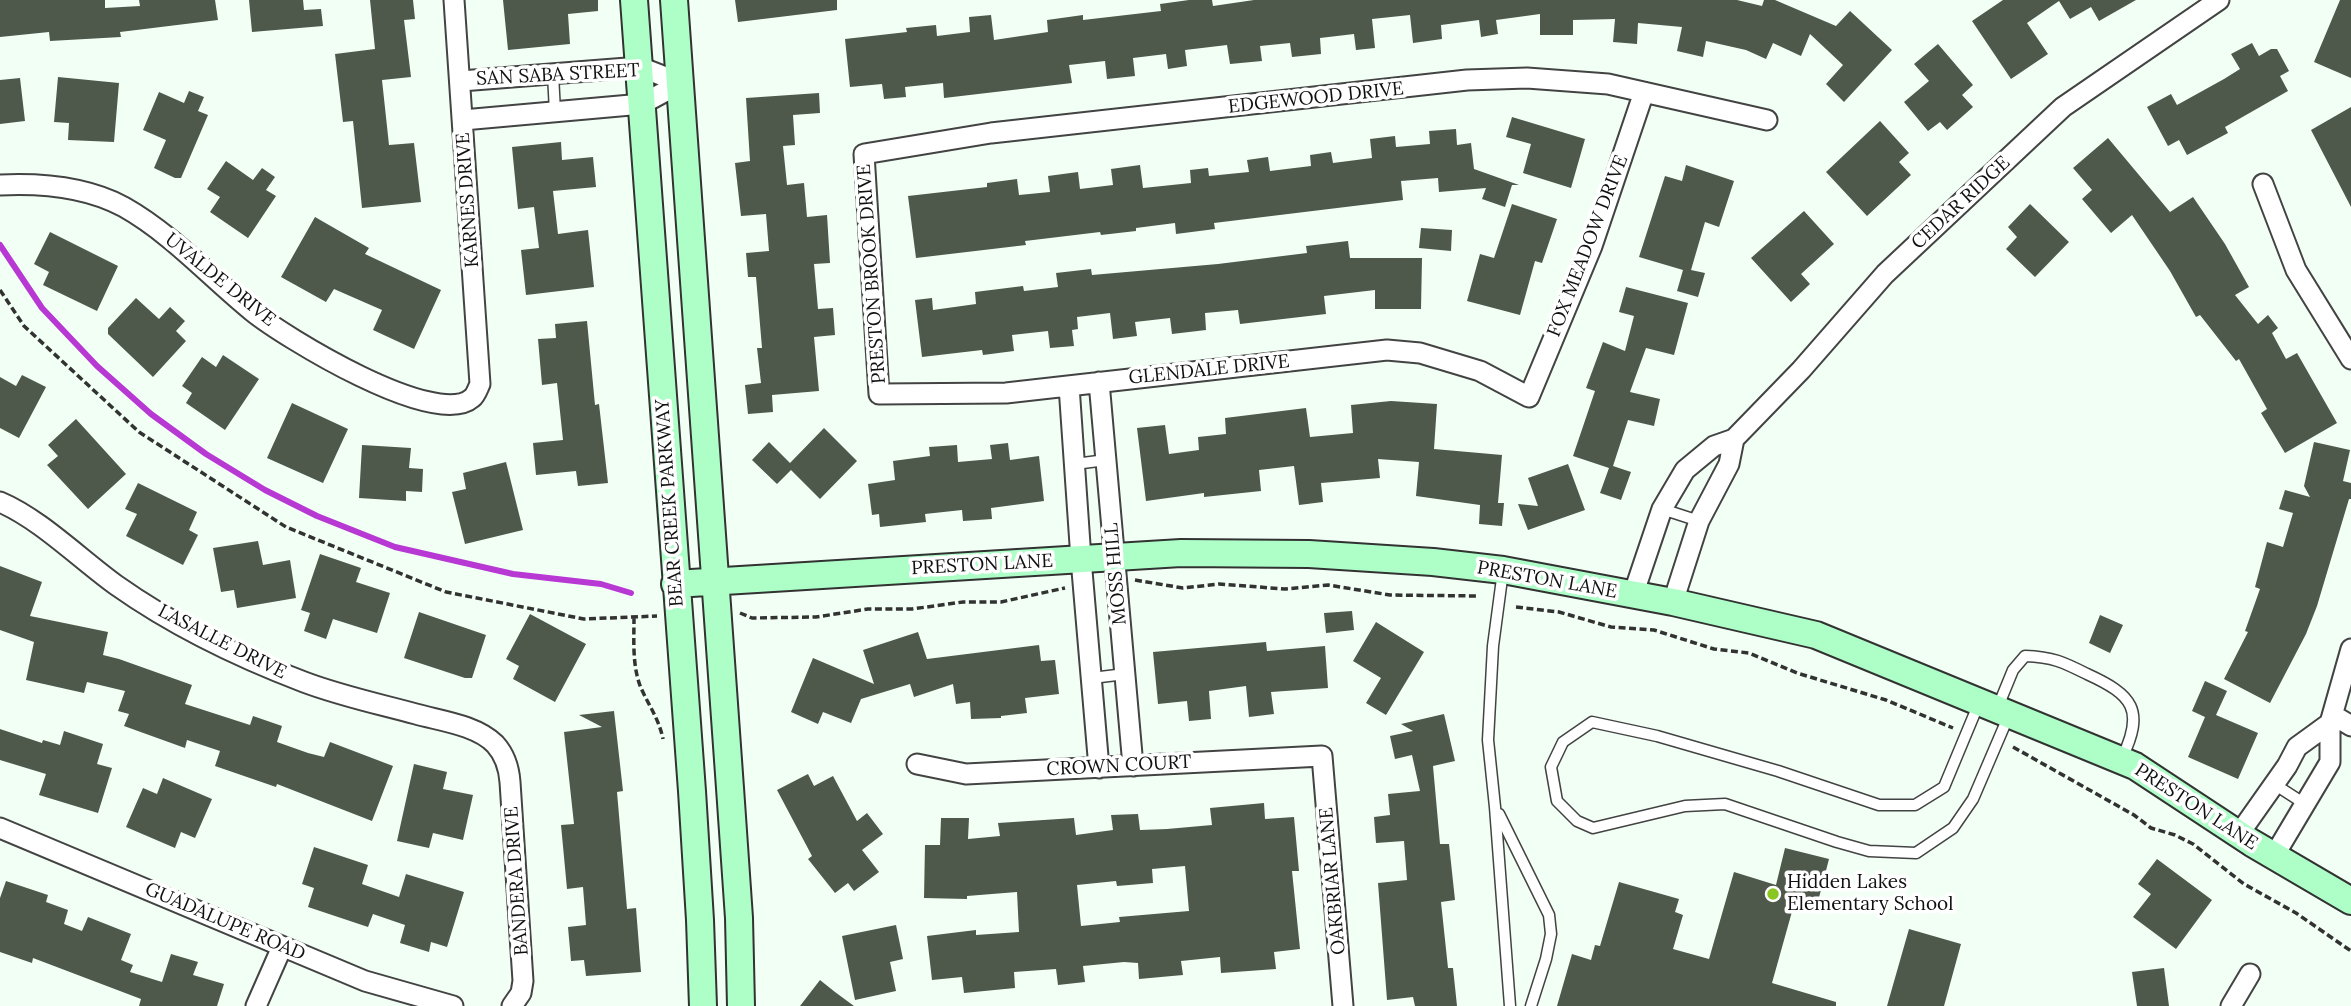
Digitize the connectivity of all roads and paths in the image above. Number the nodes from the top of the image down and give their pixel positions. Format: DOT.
graph roads {
  1 [pos="454,0"];
  2 [pos="634,0"];
  3 [pos="674,0"];
  4 [pos="2219,0"];
  5 [pos="640,67"];
  6 [pos="553,74"];
  7 [pos="461,80"];
  8 [pos="681,83"];
  9 [pos="1644,92"];
  10 [pos="642,104"];
  11 [pos="555,112"];
  12 [pos="463,120"];
  13 [pos="1767,120"];
  14 [pos="864,154"];
  15 [pos="2263,184"];
  16 [pos="0,185"];
  17 [pos="0,290"];
  18 [pos="2351,359"];
  19 [pos="1100,382"];
  20 [pos="1069,386"];
  21 [pos="879,394"];
  22 [pos="1529,397"];
  23 [pos="473,398"];
  24 [pos="1734,439"];
  25 [pos="1106,460"];
  26 [pos="1074,464"];
  27 [pos="0,502"];
  28 [pos="1662,509"];
  29 [pos="1699,521"];
  30 [pos="1115,556"];
  31 [pos="1081,559"];
  32 [pos="1503,570"];
  33 [pos="713,581"];
  34 [pos="676,584"];
  35 [pos="1633,594"];
  36 [pos="1673,602"];
  37 [pos="1516,607"];
  38 [pos="660,615"];
  39 [pos="634,617"];
  40 [pos="2351,649"];
  41 [pos="1125,674"];
  42 [pos="1091,678"];
  43 [pos="1995,709"];
  44 [pos="2332,719"];
  45 [pos="2351,726"];
  46 [pos="1954,728"];
  47 [pos="2013,747"];
  48 [pos="665,749"];
  49 [pos="503,754"];
  50 [pos="1322,756"];
  51 [pos="2121,760"];
  52 [pos="917,764"];
  53 [pos="1133,766"];
  54 [pos="1099,768"];
  55 [pos="2274,784"];
  56 [pos="2305,804"];
  57 [pos="1496,807"];
  58 [pos="0,828"];
  59 [pos="2239,834"];
  60 [pos="2274,856"];
  61 [pos="2351,901"];
  62 [pos="282,947"];
  63 [pos="2351,951"];
  64 [pos="2249,974"];
  65 [pos="256,1006"];
  66 [pos="453,1006"];
  67 [pos="512,1006"];
  68 [pos="703,1006"];
  69 [pos="741,1006"];
  70 [pos="1343,1006"];
  71 [pos="1510,1006"];
  72 [pos="1531,1006"];
  73 [pos="2231,1006"];
  1 -- 7 [label="street, KARNES DRIVE"];
  2 -- 5 [label="main road, BEAR CREEK PARKWAY"];
  3 -- 8 [label="main road, BEAR CREEK PARKWAY"];
  4 -- 24 [label="street, CEDAR RIDGE"];
  5 -- 6 [label="street, SAN SABA STREET"];
  5 -- 8 [label="street, SAN SABA STREET"];
  5 -- 10 [label="main road, BEAR CREEK PARKWAY"];
  6 -- 7 [label="street, SAN SABA STREET"];
  6 -- 11 [label="lane"];
  7 -- 12 [label="street, KARNES DRIVE"];
  8 -- 10 [label="street, SAN SABA STREET"];
  8 -- 33 [label="main road, BEAR CREEK PARKWAY"];
  9 -- 13 [label="street, EDGEWOOD DRIVE"];
  9 -- 14 [label="street, EDGEWOOD DRIVE"];
  9 -- 22 [label="street, FOX MEADOW DRIVE"];
  10 -- 11 [label="street, SAN SABA STREET"];
  10 -- 34 [label="main road, BEAR CREEK PARKWAY"];
  11 -- 12 [label="street, SAN SABA STREET"];
  12 -- 23 [label="street, KARNES DRIVE"];
  14 -- 21 [label="street, PRESTON BROOK DRIVE"];
  15 -- 18 [label="street"];
  16 -- 23 [label="street, UVALDE DRIVE"];
  17 -- 39 [label="path"];
  19 -- 20 [label="street, GLENDALE DRIVE"];
  19 -- 22 [label="street, GLENDALE DRIVE"];
  19 -- 25 [label="street, MOSS HILL"];
  20 -- 21 [label="street, GLENDALE DRIVE"];
  20 -- 26 [label="street, MOSS HILL"];
  24 -- 28 [label="street, CEDAR RIDGE"];
  24 -- 29 [label="street, CEDAR RIDGE"];
  25 -- 26 [label="lane"];
  25 -- 30 [label="street, MOSS HILL"];
  26 -- 31 [label="street, MOSS HILL"];
  27 -- 49 [label="street, LASALLE DRIVE"];
  28 -- 29 [label="lane"];
  28 -- 35 [label="street, CEDAR RIDGE"];
  29 -- 36 [label="street, CEDAR RIDGE"];
  30 -- 31 [label="main road, PRESTON LANE"];
  30 -- 32 [label="main road, PRESTON LANE"];
  30 -- 41 [label="street, MOSS HILL"];
  31 -- 33 [label="main road, PRESTON LANE"];
  31 -- 42 [label="street, MOSS HILL"];
  32 -- 35 [label="main road, PRESTON LANE"];
  32 -- 57 [label="lane"];
  33 -- 34 [label="main road, PRESTON LANE"];
  33 -- 69 [label="main road, BEAR CREEK PARKWAY"];
  34 -- 68 [label="main road, BEAR CREEK PARKWAY"];
  35 -- 36 [label="main road, PRESTON LANE"];
  36 -- 43 [label="main road, PRESTON LANE"];
  37 -- 46 [label="path"];
  38 -- 39 [label="path"];
  39 -- 48 [label="path"];
  40 -- 44 [label="street"];
  41 -- 42 [label="lane"];
  41 -- 53 [label="street, MOSS HILL"];
  42 -- 54 [label="street, MOSS HILL"];
  43 -- 43 [label="lane"];
  43 -- 51 [label="main road, PRESTON LANE"];
  43 -- 51 [label="lane"];
  44 -- 45 [label="street"];
  44 -- 55 [label="street"];
  44 -- 56 [label="street"];
  47 -- 63 [label="path"];
  49 -- 67 [label="street, BANDERA DRIVE"];
  50 -- 53 [label="street, CROWN COURT"];
  50 -- 70 [label="street, OAKBRIAR LANE"];
  51 -- 59 [label="main road, PRESTON LANE"];
  52 -- 54 [label="street, CROWN COURT"];
  53 -- 54 [label="street, CROWN COURT"];
  55 -- 56 [label="lane"];
  55 -- 59 [label="street"];
  56 -- 60 [label="street"];
  57 -- 71 [label="lane"];
  57 -- 72 [label="lane"];
  58 -- 62 [label="street, GUADALUPE ROAD"];
  59 -- 60 [label="main road, PRESTON LANE"];
  60 -- 61 [label="main road, PRESTON LANE"];
  62 -- 65 [label="street"];
  62 -- 66 [label="street, GUADALUPE ROAD"];
  64 -- 73 [label="street"];
}
